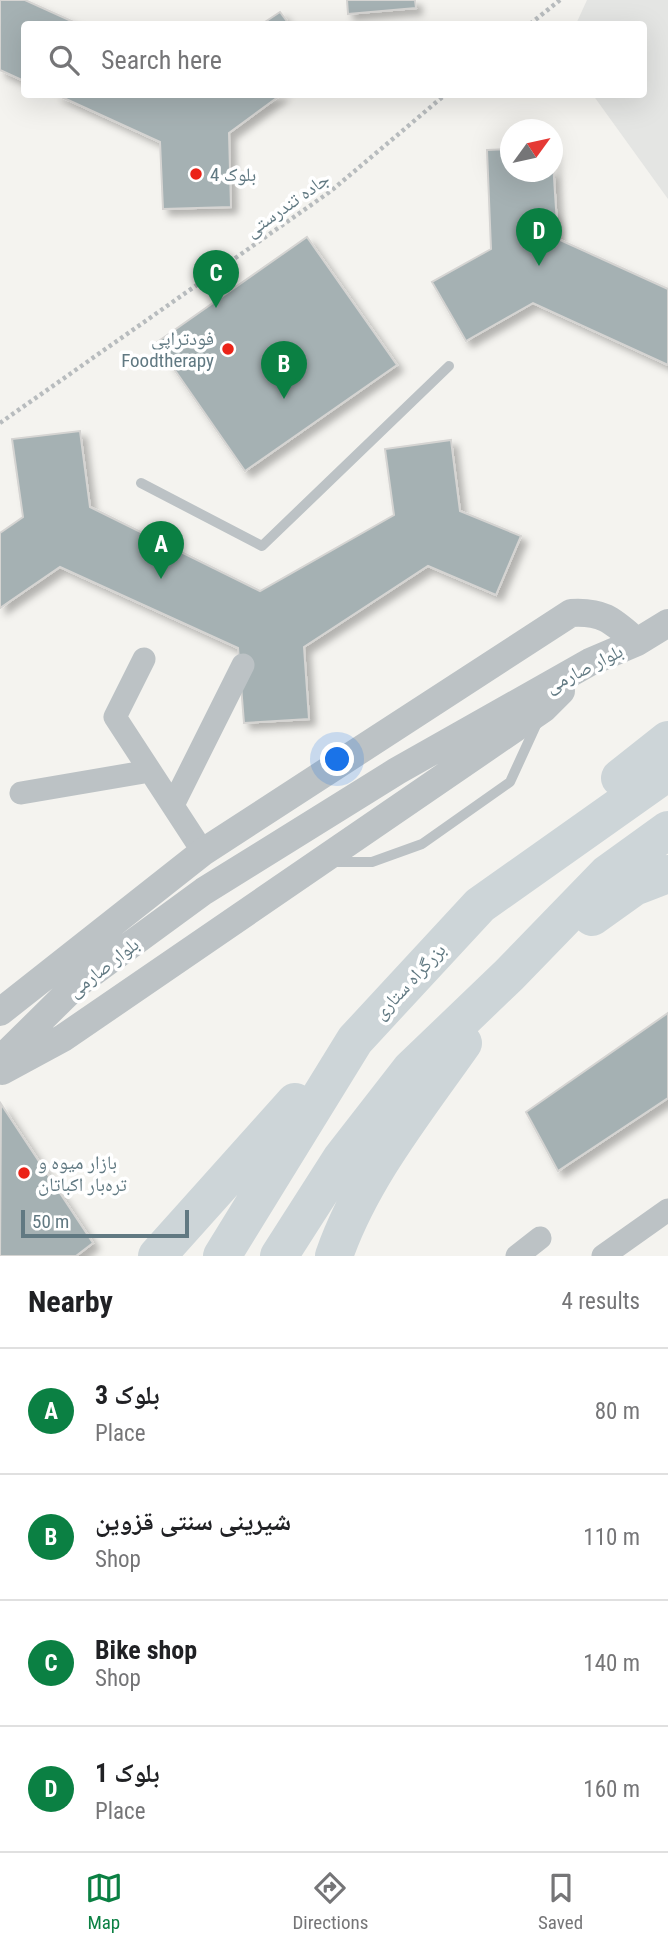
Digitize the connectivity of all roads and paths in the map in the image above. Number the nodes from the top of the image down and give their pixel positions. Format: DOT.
graph roads {
  1 [pos="560,0"];
  2 [pos="534,21"];
  3 [pos="441,98"];
  4 [pos="449,366"];
  5 [pos="0,423"];
  6 [pos="141,483"];
  7 [pos="668,623"];
  8 [pos="637,642"];
  9 [pos="144,659"];
  10 [pos="590,662"];
  11 [pos="243,665"];
  12 [pos="543,709"];
  13 [pos="668,740"];
  14 [pos="150,771"];
  15 [pos="668,772"];
  16 [pos="21,793"];
  17 [pos="173,805"];
  18 [pos="668,830"];
  19 [pos="203,852"];
  20 [pos="317,862"];
  21 [pos="668,874"];
  22 [pos="480,905"];
  23 [pos="509,975"];
  24 [pos="0,1012"];
  25 [pos="355,1040"];
  26 [pos="0,1060"];
  27 [pos="0,1072"];
  28 [pos="668,1210"];
  29 [pos="540,1238"];
  30 [pos="157,1256"];
  31 [pos="222,1256"];
  32 [pos="279,1256"];
  33 [pos="334,1256"];
  34 [pos="517,1256"];
  35 [pos="603,1256"];
  1 -- 2 [label="path"];
  3 -- 5 [label="path, جاده تندرستی"];
  4 -- 6 [label="lane"];
  7 -- 8 [label="street"];
  8 -- 10 [label="street, بلوار صارمی"];
  8 -- 19 [label="street, بلوار صارمی"];
  9 -- 14 [label="street"];
  10 -- 12 [label="street"];
  10 -- 26 [label="street, بلوار صارمی"];
  11 -- 17 [label="street"];
  12 -- 20 [label="street"];
  12 -- 20 [label="lane"];
  13 -- 22 [label="highway"];
  14 -- 16 [label="street"];
  14 -- 17 [label="street"];
  15 -- 22 [label="highway, بزرگراه ستاری"];
  17 -- 19 [label="street"];
  18 -- 23 [label="highway"];
  19 -- 24 [label="street, بلوار صارمی"];
  20 -- 27 [label="street"];
  21 -- 23 [label="highway"];
  22 -- 25 [label="highway, بزرگراه ستاری"];
  23 -- 32 [label="highway"];
  23 -- 33 [label="highway"];
  25 -- 30 [label="highway"];
  25 -- 31 [label="highway, بزرگراه ستاری"];
  28 -- 35 [label="street"];
  29 -- 34 [label="street"];
}
